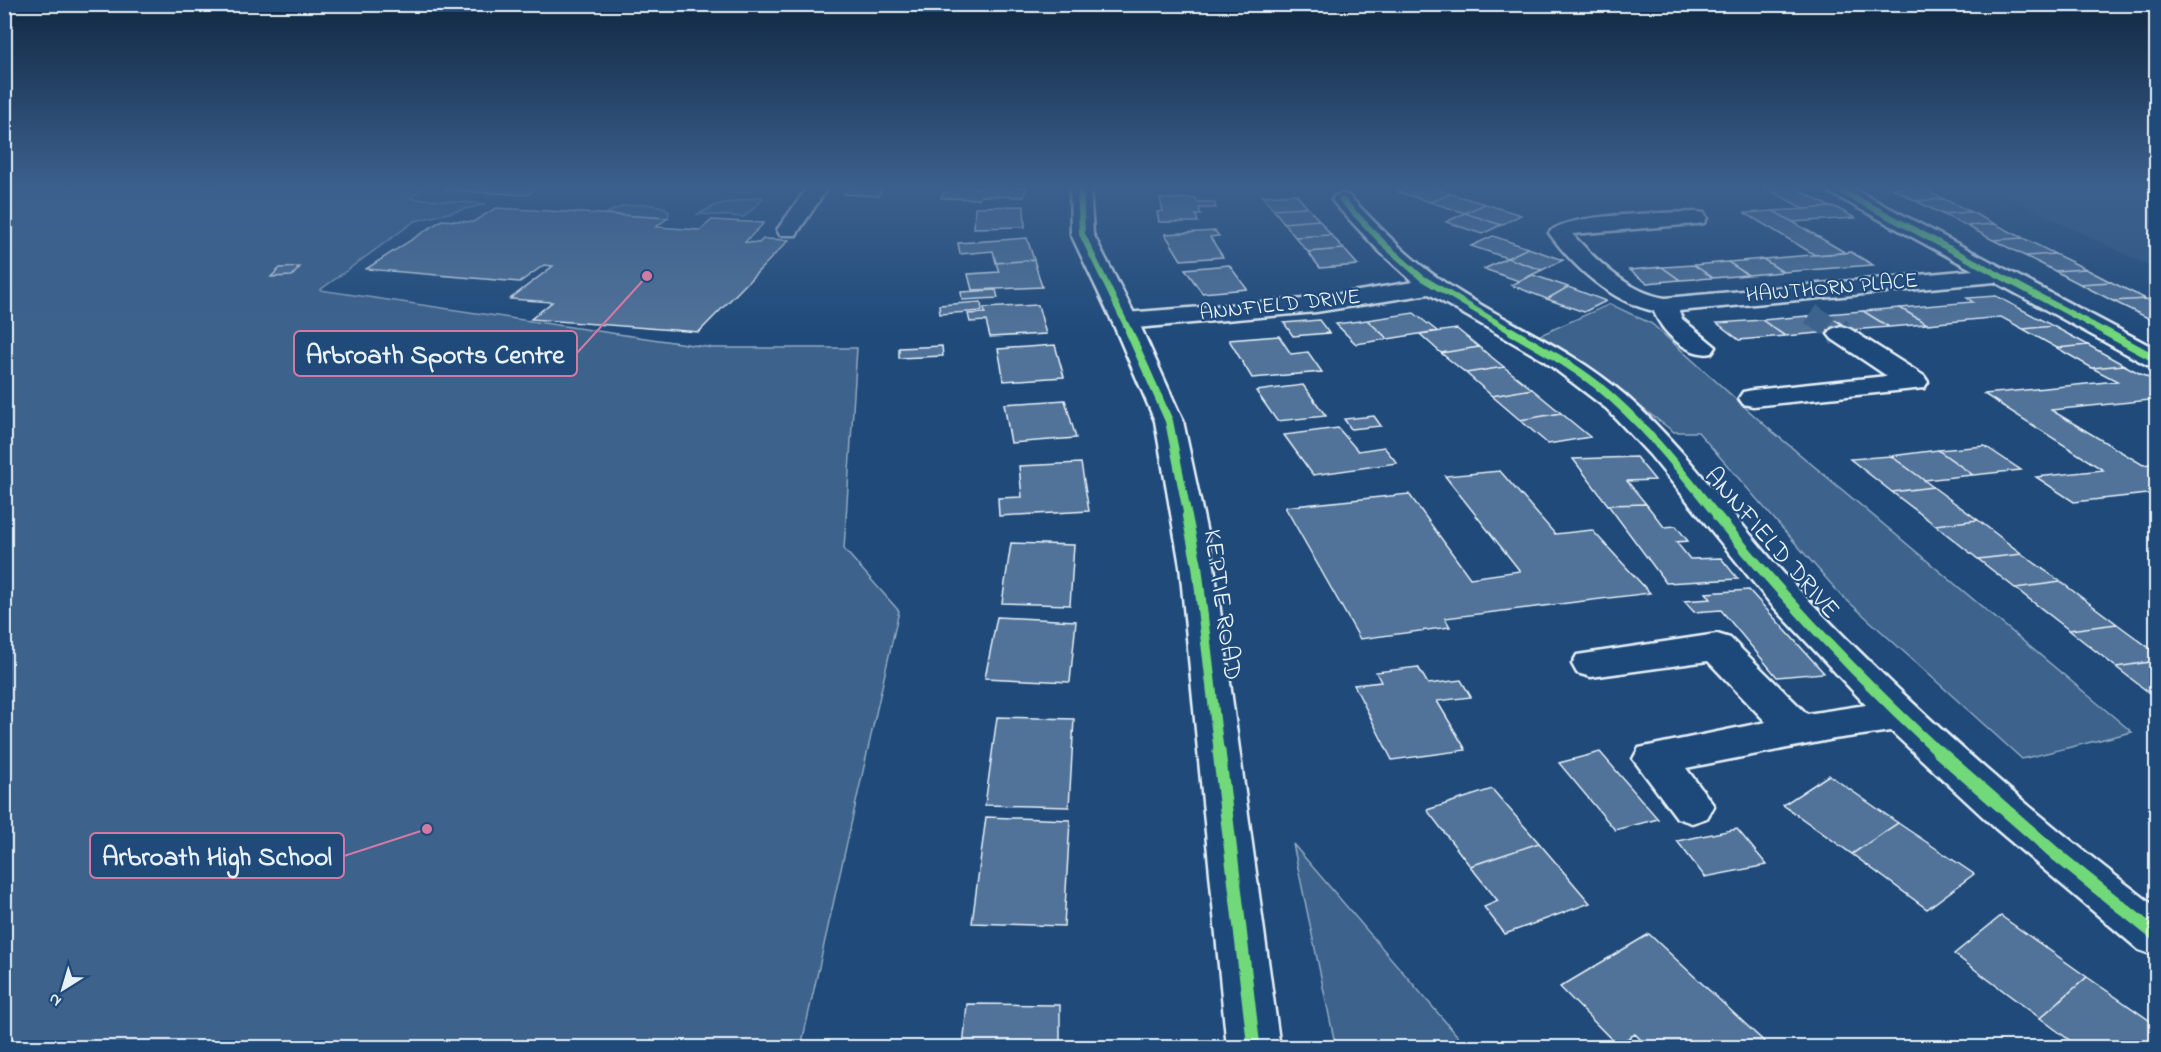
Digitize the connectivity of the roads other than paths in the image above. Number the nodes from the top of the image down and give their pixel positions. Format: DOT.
graph roads {
  1 [pos="1083,236"];
  2 [pos="1376,236"];
  3 [pos="1563,236"];
  4 [pos="1926,236"];
  5 [pos="1999,275"];
  6 [pos="1433,285"];
  7 [pos="1781,294"];
  8 [pos="1665,305"];
  9 [pos="1811,314"];
  10 [pos="1125,321"];
  11 [pos="1841,334"];
  12 [pos="1703,347"];
  13 [pos="2157,359"];
  14 [pos="1753,398"];
  15 [pos="1591,664"];
  16 [pos="1901,715"];
  17 [pos="1798,731"];
  18 [pos="1692,806"];
  19 [pos="2157,935"];
  20 [pos="1254,1047"];
  1 -- 10 [label="street, KEPTIE ROAD"];
  2 -- 6 [label="street, ANNFIELD DRIVE"];
  3 -- 8 [label="street, HAWTHORN PLACE"];
  4 -- 5 [label="street"];
  5 -- 7 [label="street, HAWTHORN PLACE"];
  5 -- 13 [label="street"];
  6 -- 10 [label="street, ANNFIELD DRIVE"];
  6 -- 16 [label="street, ANNFIELD DRIVE"];
  7 -- 8 [label="street, HAWTHORN PLACE"];
  7 -- 9 [label="street"];
  8 -- 12 [label="street"];
  10 -- 20 [label="street, KEPTIE ROAD"];
  11 -- 14 [label="street"];
  15 -- 17 [label="street"];
  16 -- 17 [label="street"];
  16 -- 19 [label="street, ANNFIELD DRIVE"];
  17 -- 18 [label="street"];
}
